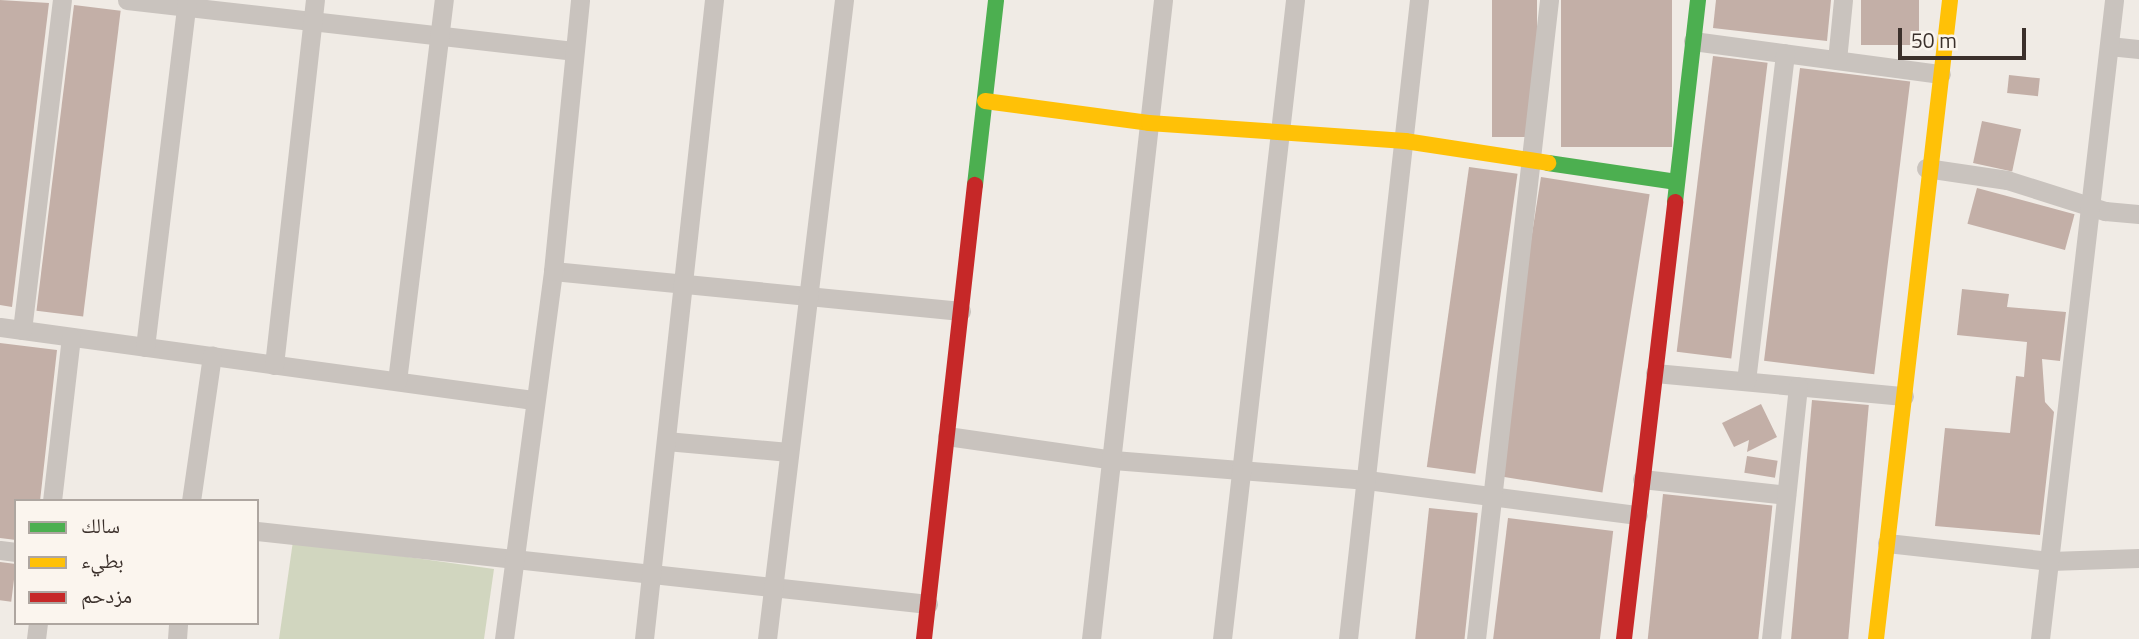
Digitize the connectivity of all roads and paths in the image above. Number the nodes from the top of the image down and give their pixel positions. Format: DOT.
graph roads {
  1 [pos="62,0"];
  2 [pos="127,0"];
  3 [pos="315,0"];
  4 [pos="444,0"];
  5 [pos="580,0"];
  6 [pos="714,0"];
  7 [pos="844,0"];
  8 [pos="996,0"];
  9 [pos="1163,0"];
  10 [pos="1295,0"];
  11 [pos="1419,0"];
  12 [pos="1549,0"];
  13 [pos="1698,0"];
  14 [pos="1843,0"];
  15 [pos="1950,0"];
  16 [pos="2114,0"];
  17 [pos="186,3"];
  18 [pos="316,22"];
  19 [pos="440,36"];
  20 [pos="1693,41"];
  21 [pos="2109,46"];
  22 [pos="2139,49"];
  23 [pos="573,51"];
  24 [pos="1785,53"];
  25 [pos="1837,60"];
  26 [pos="1941,74"];
  27 [pos="985,101"];
  28 [pos="1149,123"];
  29 [pos="1280,134"];
  30 [pos="1405,141"];
  31 [pos="1530,164"];
  32 [pos="1926,168"];
  33 [pos="1677,182"];
  34 [pos="2090,201"];
  35 [pos="2139,214"];
  36 [pos="553,271"];
  37 [pos="683,286"];
  38 [pos="807,300"];
  39 [pos="961,311"];
  40 [pos="0,327"];
  41 [pos="22,330"];
  42 [pos="71,337"];
  43 [pos="145,347"];
  44 [pos="212,356"];
  45 [pos="274,365"];
  46 [pos="1655,373"];
  47 [pos="1746,381"];
  48 [pos="397,382"];
  49 [pos="1798,386"];
  50 [pos="1904,396"];
  51 [pos="534,400"];
  52 [pos="947,436"];
  53 [pos="666,440"];
  54 [pos="789,452"];
  55 [pos="1112,460"];
  56 [pos="1241,474"];
  57 [pos="1642,479"];
  58 [pos="1367,480"];
  59 [pos="1786,495"];
  60 [pos="52,499"];
  61 [pos="191,499"];
  62 [pos="1493,499"];
  63 [pos="1638,515"];
  64 [pos="259,531"];
  65 [pos="1887,543"];
  66 [pos="2139,558"];
  67 [pos="2050,561"];
  68 [pos="513,562"];
  69 [pos="651,577"];
  70 [pos="772,592"];
  71 [pos="928,604"];
  72 [pos="504,639"];
  73 [pos="644,639"];
  74 [pos="767,639"];
  75 [pos="923,639"];
  76 [pos="1091,639"];
  77 [pos="1222,639"];
  78 [pos="1348,639"];
  79 [pos="1476,639"];
  80 [pos="1624,639"];
  81 [pos="1772,639"];
  82 [pos="1876,639"];
  83 [pos="2040,639"];
  1 -- 41 [label="street"];
  2 -- 17 [label="street"];
  3 -- 18 [label="street"];
  4 -- 19 [label="street"];
  5 -- 23 [label="street"];
  6 -- 37 [label="street"];
  7 -- 38 [label="street"];
  8 -- 27 [label="street"];
  9 -- 28 [label="street"];
  10 -- 29 [label="street"];
  11 -- 30 [label="street"];
  12 -- 31 [label="street"];
  13 -- 20 [label="street"];
  14 -- 25 [label="street"];
  15 -- 26 [label="street"];
  16 -- 21 [label="street"];
  17 -- 18 [label="street"];
  17 -- 43 [label="street"];
  18 -- 19 [label="street"];
  18 -- 45 [label="street"];
  19 -- 23 [label="street"];
  19 -- 48 [label="street"];
  20 -- 24 [label="street"];
  20 -- 33 [label="street"];
  21 -- 22 [label="street"];
  21 -- 34 [label="street"];
  23 -- 36 [label="street"];
  24 -- 25 [label="street"];
  24 -- 47 [label="street"];
  25 -- 26 [label="street"];
  26 -- 32 [label="street"];
  27 -- 28 [label="street"];
  27 -- 39 [label="street"];
  28 -- 29 [label="street"];
  28 -- 55 [label="street"];
  29 -- 30 [label="street"];
  29 -- 56 [label="street"];
  30 -- 31 [label="street"];
  30 -- 58 [label="street"];
  31 -- 33 [label="street"];
  31 -- 62 [label="street"];
  32 -- 34 [label="street"];
  32 -- 50 [label="street"];
  33 -- 46 [label="street"];
  34 -- 35 [label="street"];
  34 -- 67 [label="street"];
  36 -- 37 [label="street"];
  36 -- 51 [label="street"];
  37 -- 38 [label="street"];
  37 -- 53 [label="street"];
  38 -- 39 [label="street"];
  38 -- 54 [label="street"];
  39 -- 52 [label="street"];
  40 -- 41 [label="street"];
  41 -- 42 [label="street"];
  42 -- 43 [label="street"];
  42 -- 60 [label="street"];
  43 -- 44 [label="street"];
  44 -- 45 [label="street"];
  44 -- 61 [label="street"];
  45 -- 48 [label="street"];
  46 -- 47 [label="street"];
  46 -- 57 [label="street"];
  47 -- 49 [label="street"];
  48 -- 51 [label="street"];
  49 -- 50 [label="street"];
  49 -- 59 [label="street"];
  50 -- 65 [label="street"];
  51 -- 68 [label="street"];
  52 -- 55 [label="street"];
  52 -- 71 [label="street"];
  53 -- 54 [label="street"];
  53 -- 69 [label="street"];
  54 -- 70 [label="street"];
  55 -- 56 [label="street"];
  55 -- 76 [label="street"];
  56 -- 58 [label="street"];
  56 -- 77 [label="street"];
  57 -- 59 [label="street"];
  57 -- 63 [label="street"];
  58 -- 62 [label="street"];
  58 -- 78 [label="street"];
  59 -- 81 [label="street"];
  62 -- 63 [label="street"];
  62 -- 79 [label="street"];
  63 -- 80 [label="street"];
  64 -- 68 [label="street"];
  65 -- 67 [label="street"];
  65 -- 82 [label="street"];
  66 -- 67 [label="street"];
  67 -- 83 [label="street"];
  68 -- 69 [label="street"];
  68 -- 72 [label="street"];
  69 -- 70 [label="street"];
  69 -- 73 [label="street"];
  70 -- 71 [label="street"];
  70 -- 74 [label="street"];
  71 -- 75 [label="street"];
}
